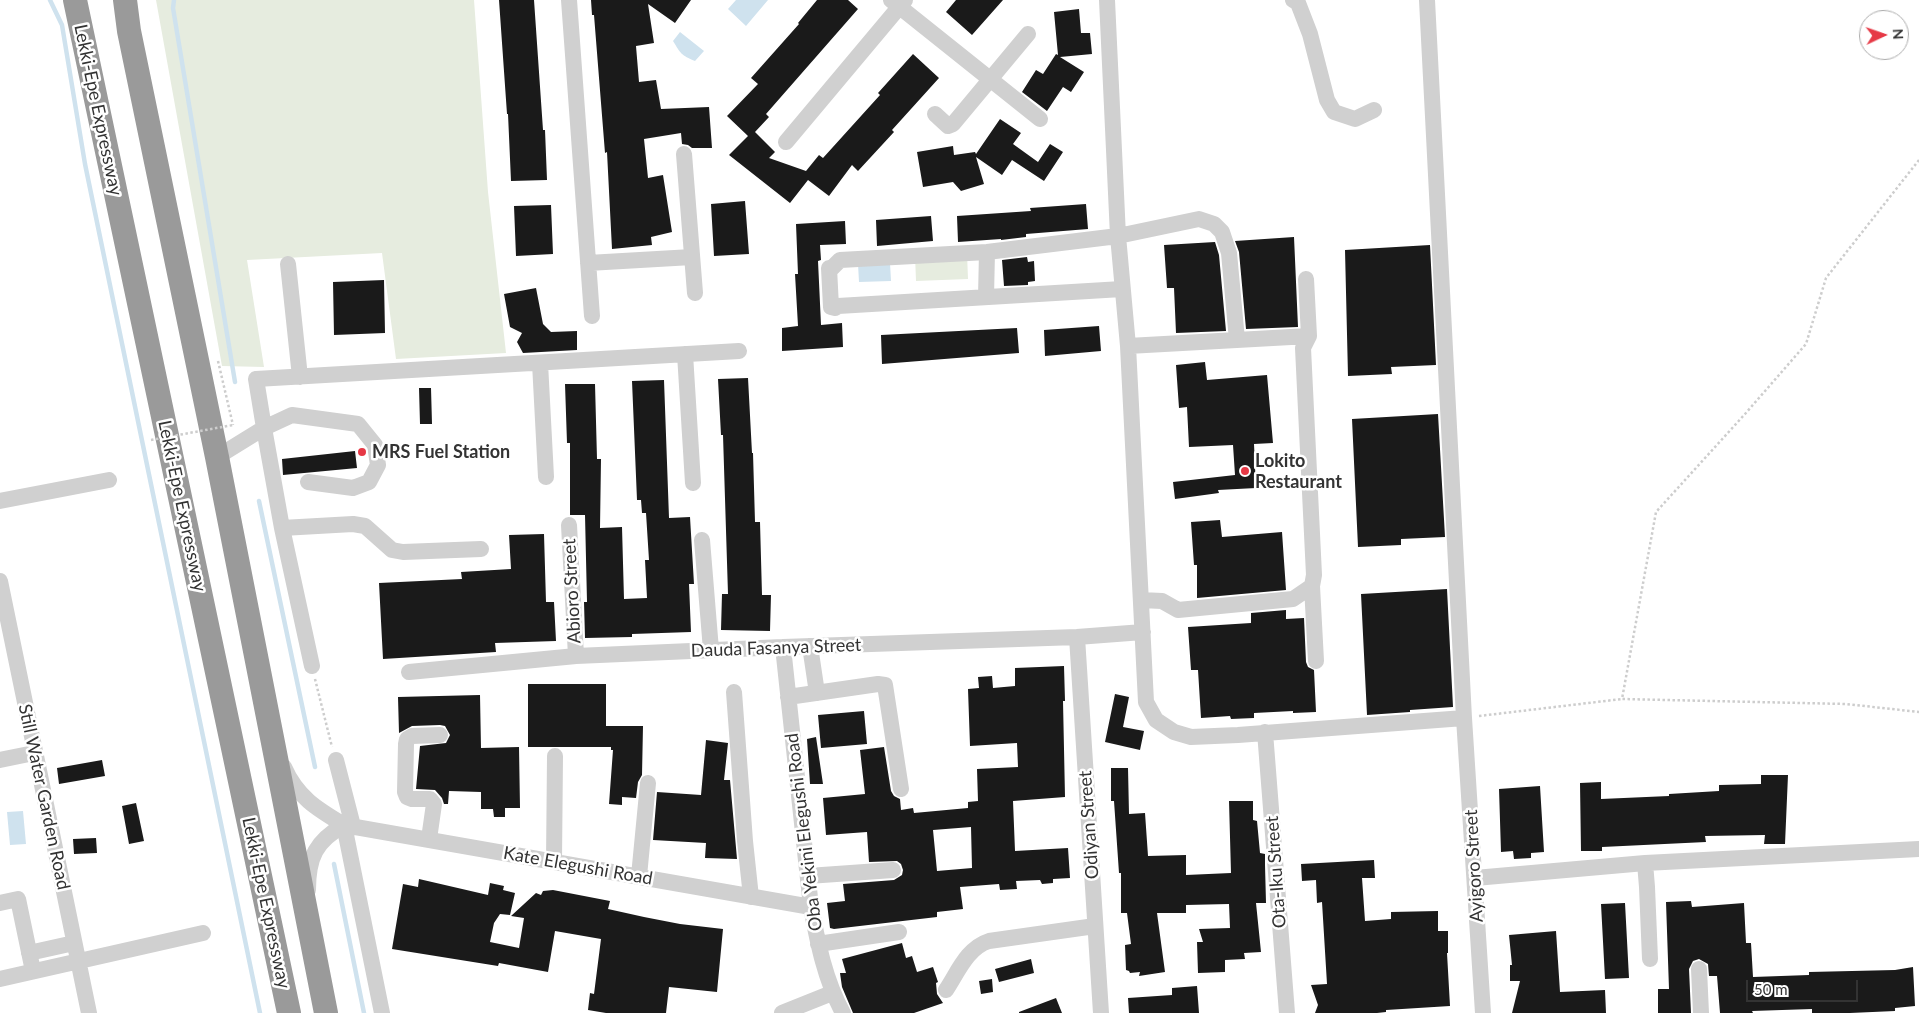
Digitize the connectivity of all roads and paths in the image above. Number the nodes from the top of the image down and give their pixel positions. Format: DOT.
graph roads {
  1 [pos="75,0"];
  2 [pos="114,0"];
  3 [pos="125,0"];
  4 [pos="130,0"];
  5 [pos="569,0"];
  6 [pos="1107,0"];
  7 [pos="1293,0"];
  8 [pos="1427,0"];
  9 [pos="899,2"];
  10 [pos="129,31"];
  11 [pos="1028,34"];
  12 [pos="991,79"];
  13 [pos="1374,110"];
  14 [pos="935,114"];
  15 [pos="1040,119"];
  16 [pos="786,142"];
  17 [pos="684,154"];
  18 [pos="1919,160"];
  19 [pos="1118,236"];
  20 [pos="987,252"];
  21 [pos="692,257"];
  22 [pos="175,258"];
  23 [pos="288,264"];
  24 [pos="588,264"];
  25 [pos="1306,279"];
  26 [pos="1122,289"];
  27 [pos="695,293"];
  28 [pos="986,297"];
  29 [pos="592,316"];
  30 [pos="1309,336"];
  31 [pos="1237,340"];
  32 [pos="1128,346"];
  33 [pos="739,351"];
  34 [pos="685,354"];
  35 [pos="540,363"];
  36 [pos="300,377"];
  37 [pos="233,425"];
  38 [pos="264,428"];
  39 [pos="152,440"];
  40 [pos="217,457"];
  41 [pos="546,477"];
  42 [pos="109,480"];
  43 [pos="308,482"];
  44 [pos="693,483"];
  45 [pos="0,501"];
  46 [pos="569,525"];
  47 [pos="282,528"];
  48 [pos="702,540"];
  49 [pos="481,549"];
  50 [pos="0,581"];
  51 [pos="1312,586"];
  52 [pos="1141,600"];
  53 [pos="1143,632"];
  54 [pos="1078,637"];
  55 [pos="810,646"];
  56 [pos="783,647"];
  57 [pos="711,650"];
  58 [pos="576,656"];
  59 [pos="1316,661"];
  60 [pos="312,666"];
  61 [pos="410,672"];
  62 [pos="734,692"];
  63 [pos="817,693"];
  64 [pos="788,697"];
  65 [pos="1622,699"];
  66 [pos="1919,712"];
  67 [pos="1464,718"];
  68 [pos="1265,732"];
  69 [pos="440,735"];
  70 [pos="274,744"];
  71 [pos="34,753"];
  72 [pos="555,756"];
  73 [pos="0,760"];
  74 [pos="336,760"];
  75 [pos="648,783"];
  76 [pos="901,789"];
  77 [pos="349,825"];
  78 [pos="429,840"];
  79 [pos="1919,849"];
  80 [pos="554,862"];
  81 [pos="1645,863"];
  82 [pos="893,870"];
  83 [pos="639,876"];
  84 [pos="808,876"];
  85 [pos="1475,878"];
  86 [pos="751,897"];
  87 [pos="0,903"];
  88 [pos="811,907"];
  89 [pos="308,913"];
  90 [pos="1095,926"];
  91 [pos="203,932"];
  92 [pos="899,932"];
  93 [pos="74,943"];
  94 [pos="818,944"];
  95 [pos="29,953"];
  96 [pos="1650,959"];
  97 [pos="78,961"];
  98 [pos="1699,969"];
  99 [pos="33,971"];
  100 [pos="0,979"];
  101 [pos="946,990"];
  102 [pos="832,993"];
  103 [pos="89,1013"];
  104 [pos="289,1013"];
  105 [pos="326,1013"];
  106 [pos="382,1013"];
  107 [pos="782,1013"];
  108 [pos="843,1013"];
  109 [pos="1101,1013"];
  110 [pos="1287,1013"];
  111 [pos="1483,1013"];
  112 [pos="1701,1013"];
  1 -- 104 [label="highway, Lekki-Epe Expressway"];
  2 -- 22 [label="highway"];
  3 -- 10 [label="highway, Lekki-Epe Expressway"];
  4 -- 10 [label="highway"];
  5 -- 24 [label="street"];
  6 -- 19 [label="street"];
  7 -- 13 [label="street"];
  8 -- 67 [label="street, Ayigoro Street"];
  9 -- 12 [label="street"];
  9 -- 16 [label="street"];
  10 -- 22 [label="highway, Lekki-Epe Expressway"];
  11 -- 12 [label="street"];
  12 -- 14 [label="street"];
  12 -- 15 [label="street"];
  17 -- 21 [label="street"];
  18 -- 65 [label="path"];
  19 -- 20 [label="street"];
  19 -- 26 [label="street"];
  19 -- 31 [label="street"];
  20 -- 28 [label="street"];
  20 -- 28 [label="street"];
  21 -- 24 [label="street"];
  21 -- 27 [label="street"];
  22 -- 40 [label="highway, Lekki-Epe Expressway"];
  23 -- 36 [label="street"];
  24 -- 29 [label="street"];
  25 -- 30 [label="street"];
  26 -- 28 [label="street"];
  26 -- 32 [label="street"];
  30 -- 31 [label="street"];
  30 -- 51 [label="street"];
  31 -- 32 [label="street"];
  32 -- 52 [label="street"];
  33 -- 34 [label="street"];
  34 -- 35 [label="street"];
  34 -- 44 [label="street"];
  35 -- 36 [label="street"];
  35 -- 41 [label="street"];
  36 -- 38 [label="street"];
  37 -- 39 [label="path, bridge"];
  38 -- 40 [label="street"];
  38 -- 43 [label="street"];
  38 -- 47 [label="street"];
  40 -- 70 [label="highway, Lekki-Epe Expressway"];
  42 -- 45 [label="street"];
  46 -- 58 [label="street, Abioro Street"];
  47 -- 49 [label="street"];
  47 -- 60 [label="street"];
  48 -- 57 [label="street"];
  50 -- 71 [label="street, Still Water Garden Road"];
  51 -- 52 [label="street"];
  51 -- 59 [label="street"];
  52 -- 53 [label="street"];
  53 -- 54 [label="street, Dauda Fasanya Street"];
  53 -- 68 [label="street"];
  54 -- 55 [label="street, Dauda Fasanya Street"];
  54 -- 90 [label="street, Odiyan Street"];
  55 -- 56 [label="street, Dauda Fasanya Street"];
  55 -- 63 [label="street"];
  56 -- 57 [label="street, Dauda Fasanya Street"];
  56 -- 64 [label="street, Oba Yekini Elegushi Road"];
  57 -- 58 [label="street, Dauda Fasanya Street"];
  58 -- 61 [label="street, Dauda Fasanya Street"];
  60 -- 74 [label="path"];
  62 -- 86 [label="street"];
  63 -- 64 [label="street"];
  63 -- 76 [label="street"];
  64 -- 84 [label="street, Oba Yekini Elegushi Road"];
  65 -- 66 [label="path"];
  65 -- 67 [label="path"];
  67 -- 68 [label="street"];
  67 -- 85 [label="street, Ayigoro Street"];
  68 -- 110 [label="street, Ota-Iku Street"];
  69 -- 78 [label="street"];
  70 -- 77 [label="street, Kate Elegushi Road"];
  70 -- 89 [label="highway, Lekki-Epe Expressway"];
  71 -- 73 [label="street"];
  71 -- 93 [label="street, Still Water Garden Road"];
  72 -- 80 [label="street"];
  74 -- 77 [label="street"];
  75 -- 83 [label="street"];
  77 -- 78 [label="street, Kate Elegushi Road"];
  77 -- 89 [label="street"];
  77 -- 106 [label="street"];
  78 -- 80 [label="street, Kate Elegushi Road"];
  79 -- 81 [label="street"];
  80 -- 83 [label="street, Kate Elegushi Road"];
  81 -- 85 [label="street"];
  81 -- 96 [label="street"];
  82 -- 84 [label="street"];
  83 -- 86 [label="street, Kate Elegushi Road"];
  84 -- 88 [label="street, Oba Yekini Elegushi Road"];
  85 -- 111 [label="street, Ayigoro Street"];
  86 -- 88 [label="street, Kate Elegushi Road"];
  87 -- 95 [label="street"];
  88 -- 94 [label="street, Oba Yekini Elegushi Road"];
  89 -- 105 [label="highway, Lekki-Epe Expressway"];
  90 -- 101 [label="street"];
  90 -- 109 [label="street, Odiyan Street"];
  91 -- 97 [label="street"];
  92 -- 94 [label="street"];
  93 -- 95 [label="street"];
  93 -- 97 [label="street, Still Water Garden Road"];
  94 -- 102 [label="street, Oba Yekini Elegushi Road"];
  95 -- 99 [label="street"];
  97 -- 99 [label="street"];
  97 -- 103 [label="street, Still Water Garden Road"];
  98 -- 112 [label="street"];
  99 -- 100 [label="street"];
  102 -- 107 [label="street"];
  102 -- 108 [label="street, Oba Yekini Elegushi Road"];
}
